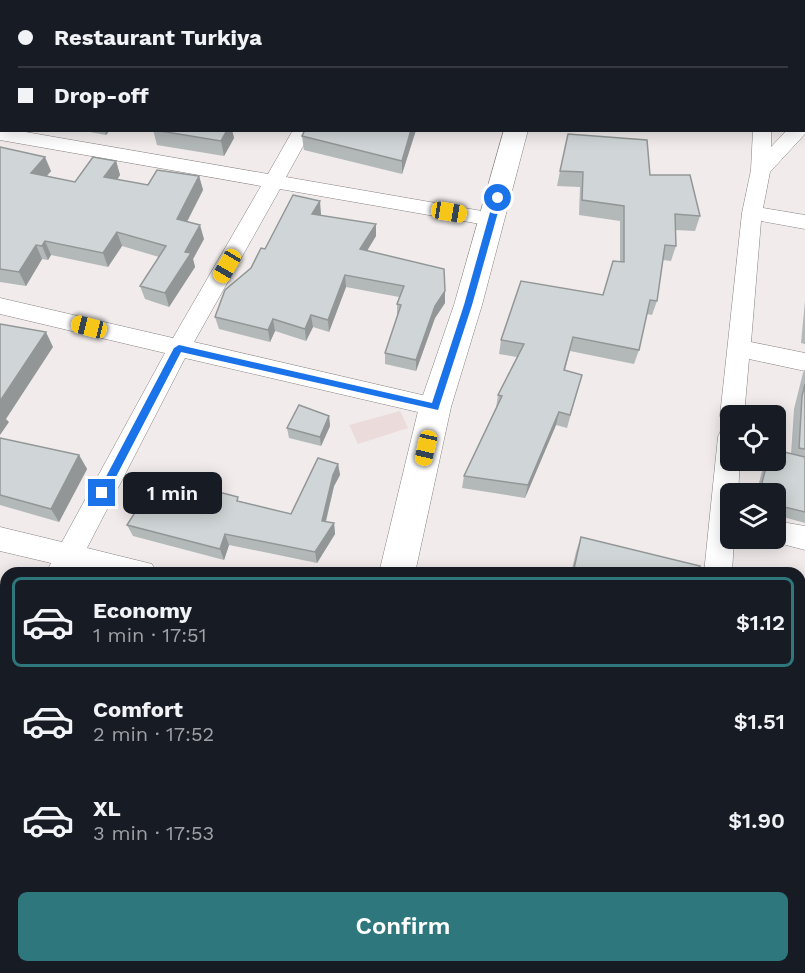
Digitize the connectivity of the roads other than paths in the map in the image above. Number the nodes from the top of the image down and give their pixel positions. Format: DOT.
graph roads {
  1 [pos="302,132"];
  2 [pos="515,132"];
  3 [pos="762,132"];
  4 [pos="796,132"];
  5 [pos="0,134"];
  6 [pos="761,170"];
  7 [pos="275,183"];
  8 [pos="752,213"];
  9 [pos="492,219"];
  10 [pos="805,222"];
  11 [pos="0,306"];
  12 [pos="179,348"];
  13 [pos="739,348"];
  14 [pos="805,362"];
  15 [pos="733,405"];
  16 [pos="435,407"];
  17 [pos="786,534"];
  18 [pos="805,538"];
  19 [pos="0,539"];
  20 [pos="722,549"];
  21 [pos="65,564"];
  22 [pos="91,567"];
  23 [pos="398,567"];
  24 [pos="719,567"];
  1 -- 7 [label="street"];
  2 -- 9 [label="street"];
  3 -- 6 [label="street"];
  4 -- 6 [label="street"];
  5 -- 7 [label="street"];
  6 -- 8 [label="street"];
  7 -- 9 [label="street"];
  7 -- 12 [label="street"];
  8 -- 10 [label="street"];
  8 -- 13 [label="street"];
  9 -- 16 [label="street"];
  11 -- 12 [label="street"];
  12 -- 16 [label="street"];
  12 -- 21 [label="street"];
  13 -- 14 [label="street"];
  13 -- 15 [label="street"];
  16 -- 23 [label="street"];
  17 -- 18 [label="street"];
  19 -- 21 [label="street"];
  20 -- 24 [label="street"];
  21 -- 22 [label="street"];
}
